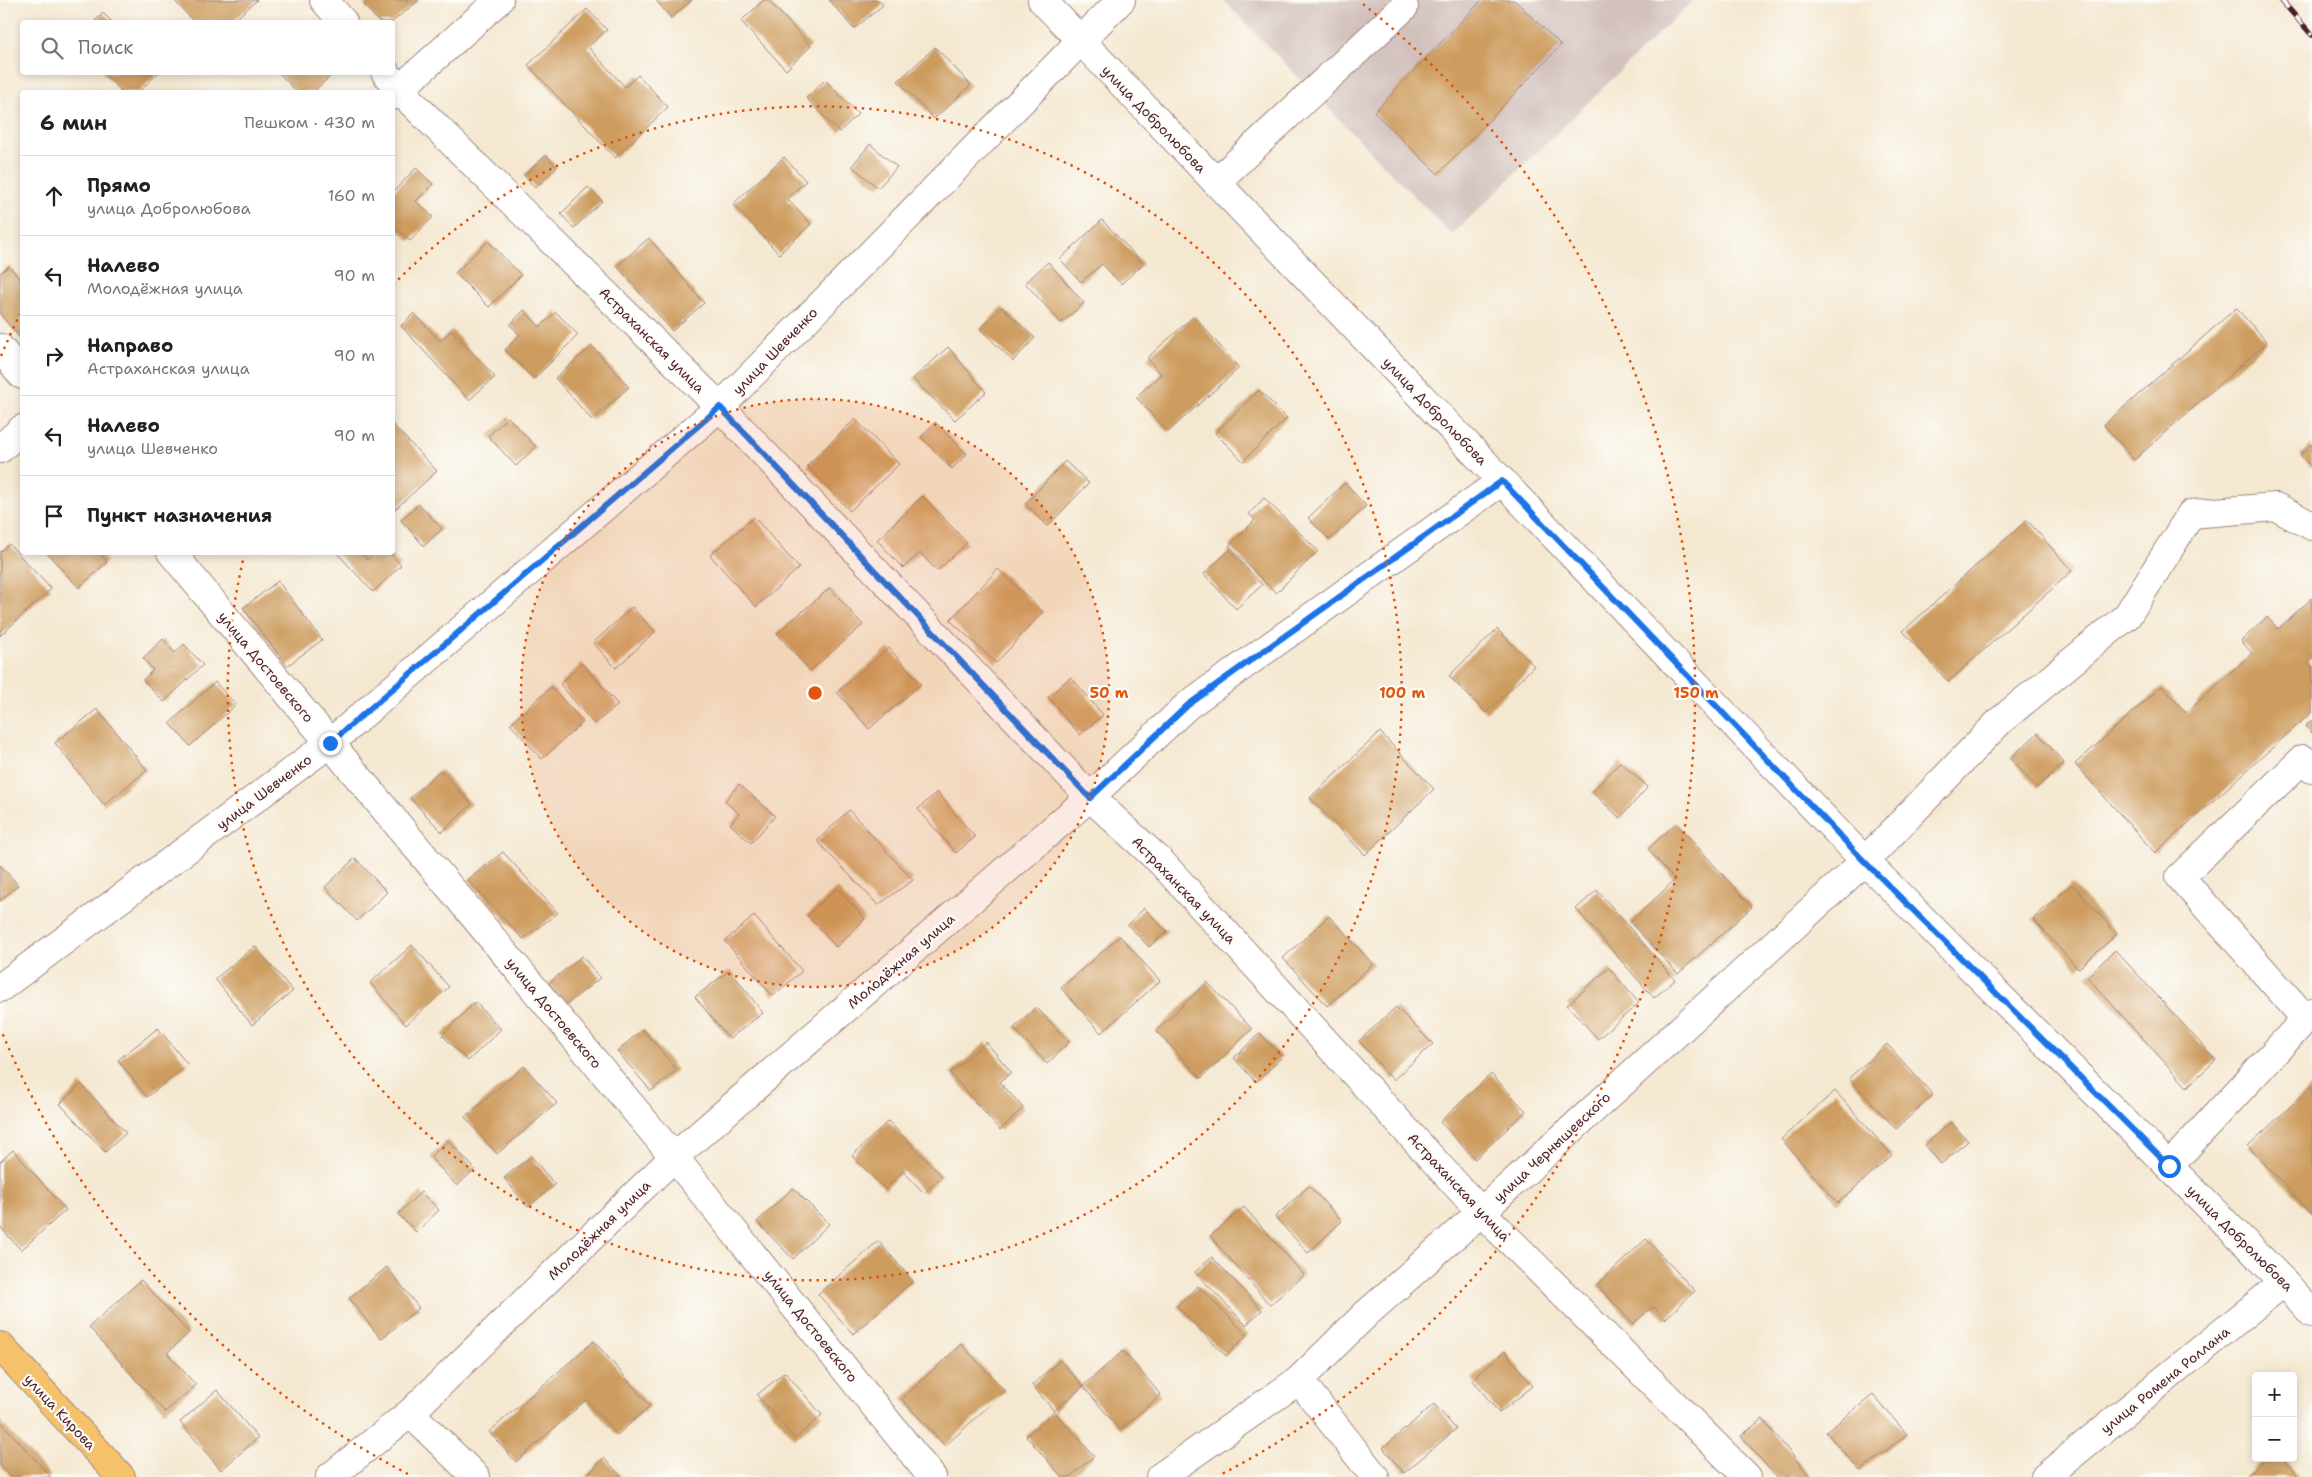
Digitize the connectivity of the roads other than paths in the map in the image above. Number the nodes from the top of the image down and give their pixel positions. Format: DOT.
graph roads {
  1 [pos="324,0"];
  2 [pos="499,0"];
  3 [pos="1042,0"];
  4 [pos="1121,0"];
  5 [pos="1404,7"];
  6 [pos="341,20"];
  7 [pos="1079,41"];
  8 [pos="392,86"];
  9 [pos="1216,182"];
  10 [pos="0,348"];
  11 [pos="20,372"];
  12 [pos="720,407"];
  13 [pos="20,431"];
  14 [pos="0,449"];
  15 [pos="1502,481"];
  16 [pos="2312,526"];
  17 [pos="173,555"];
  18 [pos="330,743"];
  19 [pos="2312,769"];
  20 [pos="1090,798"];
  21 [pos="1864,861"];
  22 [pos="0,988"];
  23 [pos="2308,1015"];
  24 [pos="674,1157"];
  25 [pos="2169,1166"];
  26 [pos="1481,1212"];
  27 [pos="2284,1282"];
  28 [pos="2312,1313"];
  29 [pos="0,1346"];
  30 [pos="1299,1380"];
  31 [pos="410,1413"];
  32 [pos="121,1477"];
  33 [pos="330,1477"];
  34 [pos="476,1477"];
  35 [pos="932,1477"];
  36 [pos="1160,1477"];
  37 [pos="1375,1477"];
  38 [pos="1747,1477"];
  39 [pos="2045,1477"];
  1 -- 6 [label="street"];
  2 -- 8 [label="street"];
  3 -- 7 [label="street, улица Добролюбова"];
  4 -- 7 [label="street, улица Шевченко"];
  5 -- 9 [label="street"];
  7 -- 9 [label="street, улица Добролюбова"];
  7 -- 12 [label="street, улица Шевченко"];
  8 -- 12 [label="street, Астраханская улица"];
  9 -- 15 [label="street, улица Добролюбова"];
  10 -- 11 [label="street"];
  12 -- 18 [label="street, улица Шевченко"];
  12 -- 20 [label="street, Астраханская улица"];
  13 -- 14 [label="street"];
  15 -- 20 [label="street, Молодёжная улица"];
  15 -- 21 [label="street, улица Добролюбова"];
  16 -- 21 [label="street, улица Чернышевского"];
  17 -- 18 [label="street, улица Достоевского"];
  18 -- 22 [label="street, улица Шевченко"];
  18 -- 24 [label="street, улица Достоевского"];
  19 -- 23 [label="street"];
  20 -- 24 [label="street, Молодёжная улица"];
  20 -- 26 [label="street, Астраханская улица"];
  21 -- 25 [label="street, улица Добролюбова"];
  21 -- 26 [label="street, улица Чернышевского"];
  23 -- 25 [label="street"];
  24 -- 31 [label="street, Молодёжная улица"];
  24 -- 35 [label="street, улица Достоевского"];
  25 -- 27 [label="street, улица Добролюбова"];
  26 -- 30 [label="street, улица Чернышевского"];
  26 -- 38 [label="street, Астраханская улица"];
  27 -- 28 [label="street, улица Добролюбова"];
  27 -- 39 [label="street, улица Ромена Роллана"];
  29 -- 32 [label="main road, улица Кирова"];
  30 -- 36 [label="street, улица Чернышевского"];
  30 -- 37 [label="street"];
  31 -- 33 [label="street, Молодёжная улица"];
  31 -- 34 [label="street"];
}
